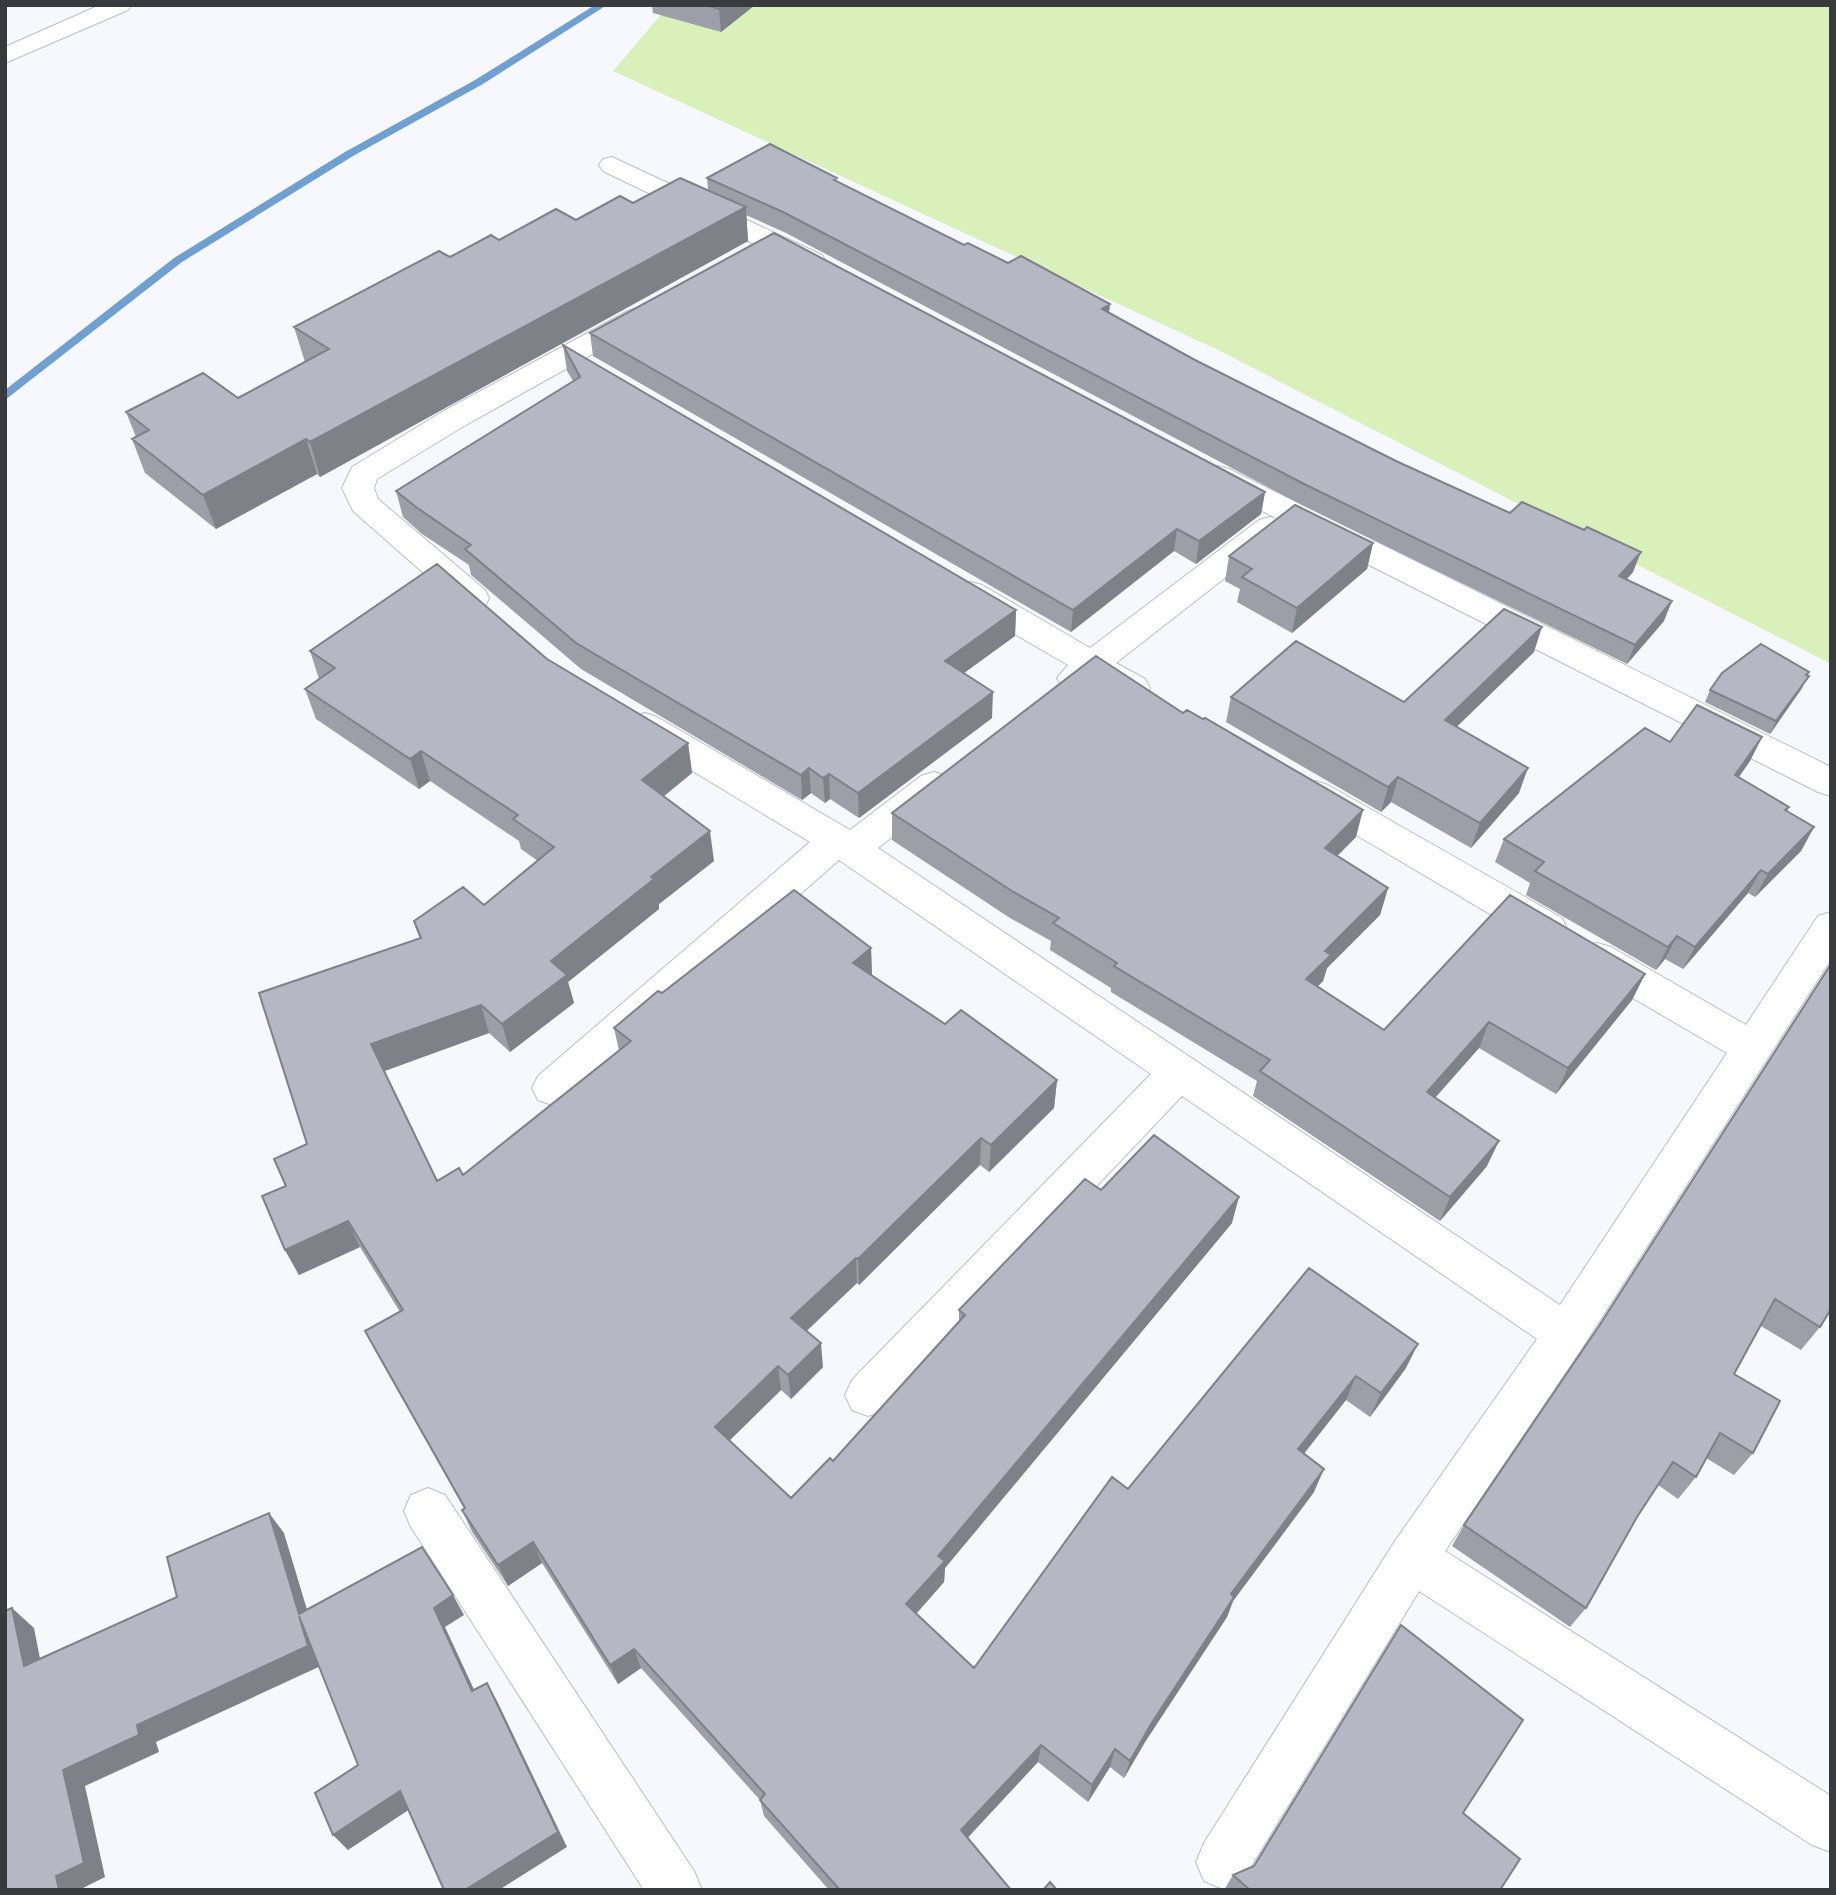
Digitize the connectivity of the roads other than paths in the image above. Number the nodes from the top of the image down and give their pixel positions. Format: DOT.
graph roads {
  1 [pos="120,5"];
  2 [pos="5,56"];
  3 [pos="612,165"];
  4 [pos="775,241"];
  5 [pos="738,262"];
  6 [pos="836,274"];
  7 [pos="665,302"];
  8 [pos="567,356"];
  9 [pos="603,377"];
  10 [pos="1190,461"];
  11 [pos="1288,513"];
  12 [pos="949,580"];
  13 [pos="496,618"];
  14 [pos="1092,664"];
  15 [pos="1048,698"];
  16 [pos="1164,706"];
  17 [pos="614,707"];
  18 [pos="960,765"];
  19 [pos="1284,776"];
  20 [pos="1831,783"];
  21 [pos="844,844"];
  22 [pos="1831,926"];
  23 [pos="1752,1048"];
  24 [pos="1179,1072"];
  25 [pos="552,1088"];
  26 [pos="1566,1334"];
  27 [pos="868,1395"];
  28 [pos="428,1511"];
  29 [pos="1412,1558"];
  30 [pos="1831,1826"];
  31 [pos="1223,1862"];
  32 [pos="665,1887"];
  1 -- 2 [label="street"];
  3 -- 4 [label="street"];
  4 -- 5 [label="street"];
  4 -- 6 [label="street"];
  7 -- 8 [label="street"];
  8 -- 9 [label="street"];
  8 -- 13 [label="street"];
  10 -- 11 [label="street"];
  11 -- 14 [label="street"];
  11 -- 20 [label="street"];
  12 -- 14 [label="street"];
  14 -- 15 [label="street"];
  14 -- 16 [label="street"];
  17 -- 21 [label="street"];
  18 -- 21 [label="street"];
  19 -- 23 [label="street"];
  21 -- 24 [label="street"];
  21 -- 25 [label="street"];
  22 -- 23 [label="street"];
  23 -- 26 [label="street"];
  24 -- 26 [label="street"];
  24 -- 27 [label="street"];
  26 -- 29 [label="street"];
  28 -- 32 [label="street"];
  29 -- 30 [label="street"];
  29 -- 31 [label="street"];
}
